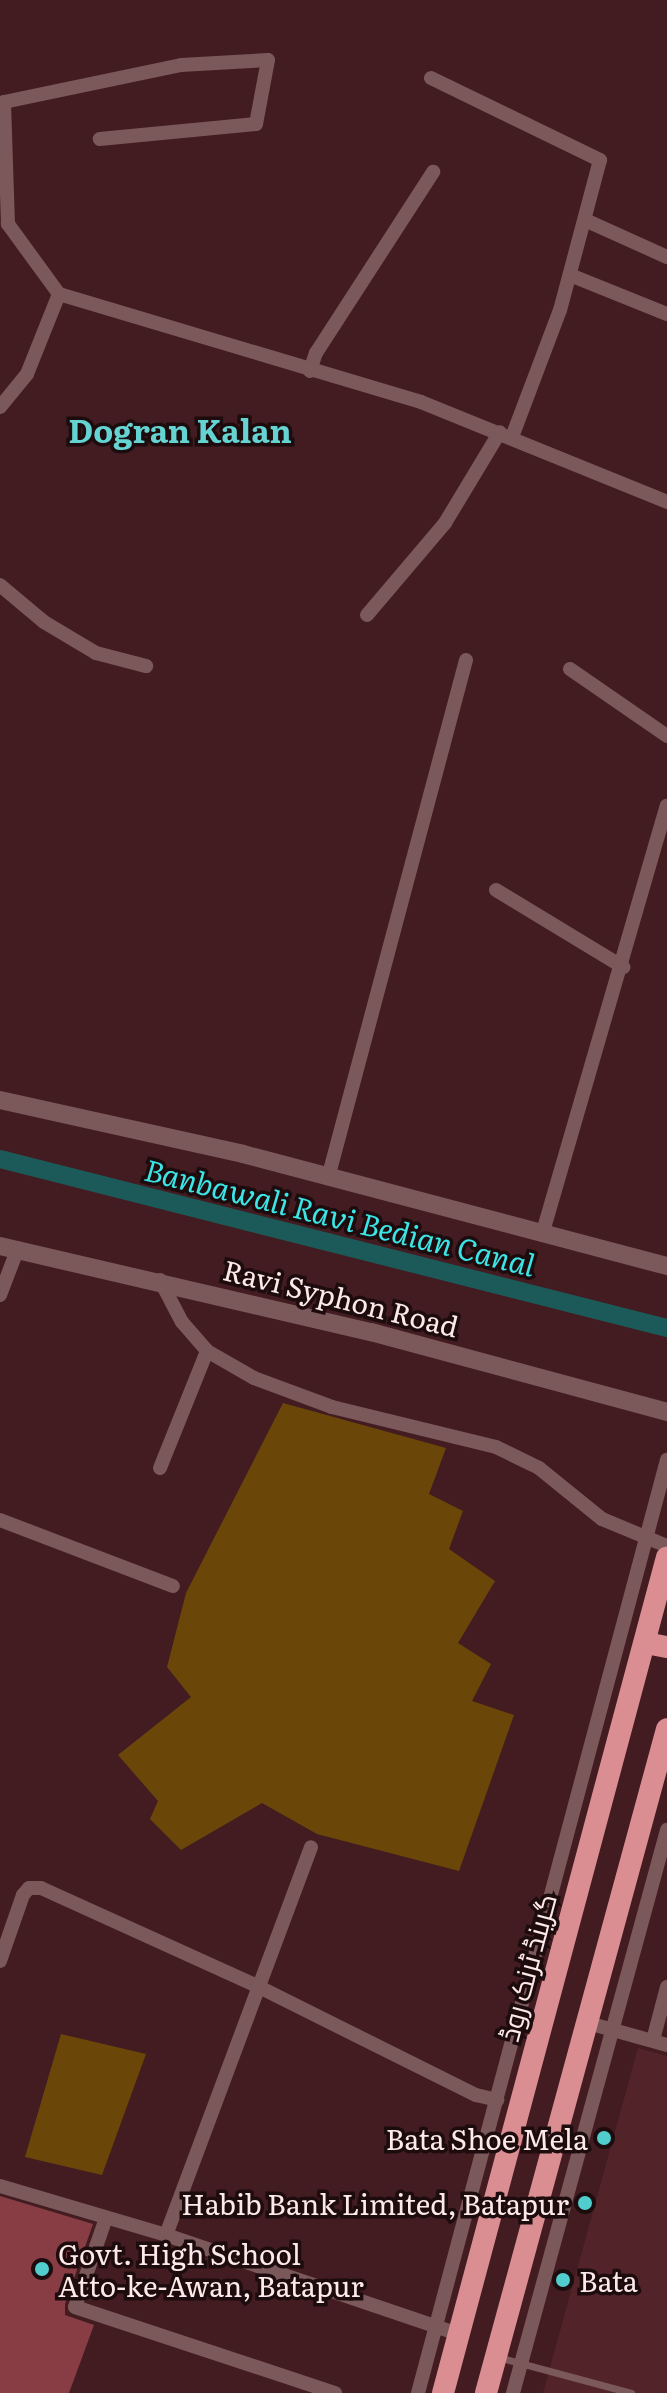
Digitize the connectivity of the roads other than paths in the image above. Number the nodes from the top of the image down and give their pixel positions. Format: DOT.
graph roads {
  1 [pos="431,78"];
  2 [pos="2,101"];
  3 [pos="100,139"];
  4 [pos="433,172"];
  5 [pos="585,220"];
  6 [pos="4,222"];
  7 [pos="667,257"];
  8 [pos="570,275"];
  9 [pos="59,294"];
  10 [pos="667,314"];
  11 [pos="310,371"];
  12 [pos="0,407"];
  13 [pos="506,434"];
  14 [pos="667,502"];
  15 [pos="0,585"];
  16 [pos="367,615"];
  17 [pos="466,660"];
  18 [pos="146,666"];
  19 [pos="570,669"];
  20 [pos="667,736"];
  21 [pos="667,806"];
  22 [pos="496,890"];
  23 [pos="623,967"];
  24 [pos="0,1100"];
  25 [pos="328,1178"];
  26 [pos="542,1235"];
  27 [pos="9,1247"];
  28 [pos="667,1266"];
  29 [pos="160,1280"];
  30 [pos="0,1295"];
  31 [pos="207,1351"];
  32 [pos="667,1412"];
  33 [pos="667,1460"];
  34 [pos="160,1468"];
  35 [pos="0,1520"];
  36 [pos="645,1540"];
  37 [pos="667,1546"];
  38 [pos="667,1557"];
  39 [pos="173,1586"];
  40 [pos="656,1645"];
  41 [pos="667,1729"];
  42 [pos="667,1830"];
  43 [pos="311,1847"];
  44 [pos="0,1961"];
  45 [pos="257,1986"];
  46 [pos="667,1987"];
  47 [pos="588,2023"];
  48 [pos="611,2029"];
  49 [pos="660,2042"];
  50 [pos="497,2100"];
  51 [pos="0,2186"];
  52 [pos="106,2218"];
  53 [pos="166,2235"];
  54 [pos="436,2328"];
  55 [pos="459,2334"];
  56 [pos="496,2356"];
  57 [pos="521,2362"];
  58 [pos="335,2393"];
  59 [pos="418,2393"];
  60 [pos="443,2393"];
  61 [pos="486,2393"];
  62 [pos="513,2393"];
  63 [pos="631,2393"];
  1 -- 5 [label="street"];
  2 -- 3 [label="street"];
  2 -- 6 [label="street"];
  4 -- 11 [label="street"];
  5 -- 7 [label="street"];
  5 -- 8 [label="street"];
  6 -- 9 [label="street"];
  8 -- 10 [label="street"];
  8 -- 13 [label="street"];
  9 -- 11 [label="street"];
  9 -- 12 [label="street"];
  11 -- 13 [label="street"];
  13 -- 14 [label="street"];
  13 -- 16 [label="street"];
  15 -- 18 [label="street"];
  17 -- 25 [label="street"];
  19 -- 20 [label="street"];
  21 -- 23 [label="street"];
  22 -- 23 [label="street"];
  23 -- 26 [label="street"];
  24 -- 25 [label="street"];
  25 -- 26 [label="street"];
  26 -- 28 [label="street"];
  27 -- 29 [label="street, Ravi Syphon Road"];
  27 -- 30 [label="street"];
  29 -- 31 [label="street"];
  29 -- 32 [label="street, Ravi Syphon Road"];
  31 -- 34 [label="street"];
  31 -- 36 [label="street"];
  33 -- 36 [label="street"];
  35 -- 39 [label="street"];
  36 -- 37 [label="street"];
  36 -- 50 [label="street"];
  38 -- 40 [label="highway, گرینڈ ٹرنک روڈ"];
  40 -- 55 [label="highway, گرینڈ ٹرنک روڈ"];
  41 -- 47 [label="highway"];
  42 -- 48 [label="street"];
  43 -- 45 [label="street"];
  44 -- 45 [label="street"];
  45 -- 50 [label="street"];
  45 -- 53 [label="street"];
  46 -- 49 [label="street"];
  47 -- 48 [label="street"];
  47 -- 56 [label="highway"];
  48 -- 49 [label="street"];
  48 -- 57 [label="street"];
  50 -- 54 [label="street"];
  51 -- 52 [label="street"];
  52 -- 53 [label="street"];
  52 -- 58 [label="street"];
  53 -- 54 [label="street"];
  54 -- 55 [label="street"];
  54 -- 59 [label="street"];
  55 -- 60 [label="highway, گرینڈ ٹرنک روڈ"];
  56 -- 57 [label="lane"];
  56 -- 61 [label="highway"];
  57 -- 62 [label="street"];
  57 -- 63 [label="lane"];
}
